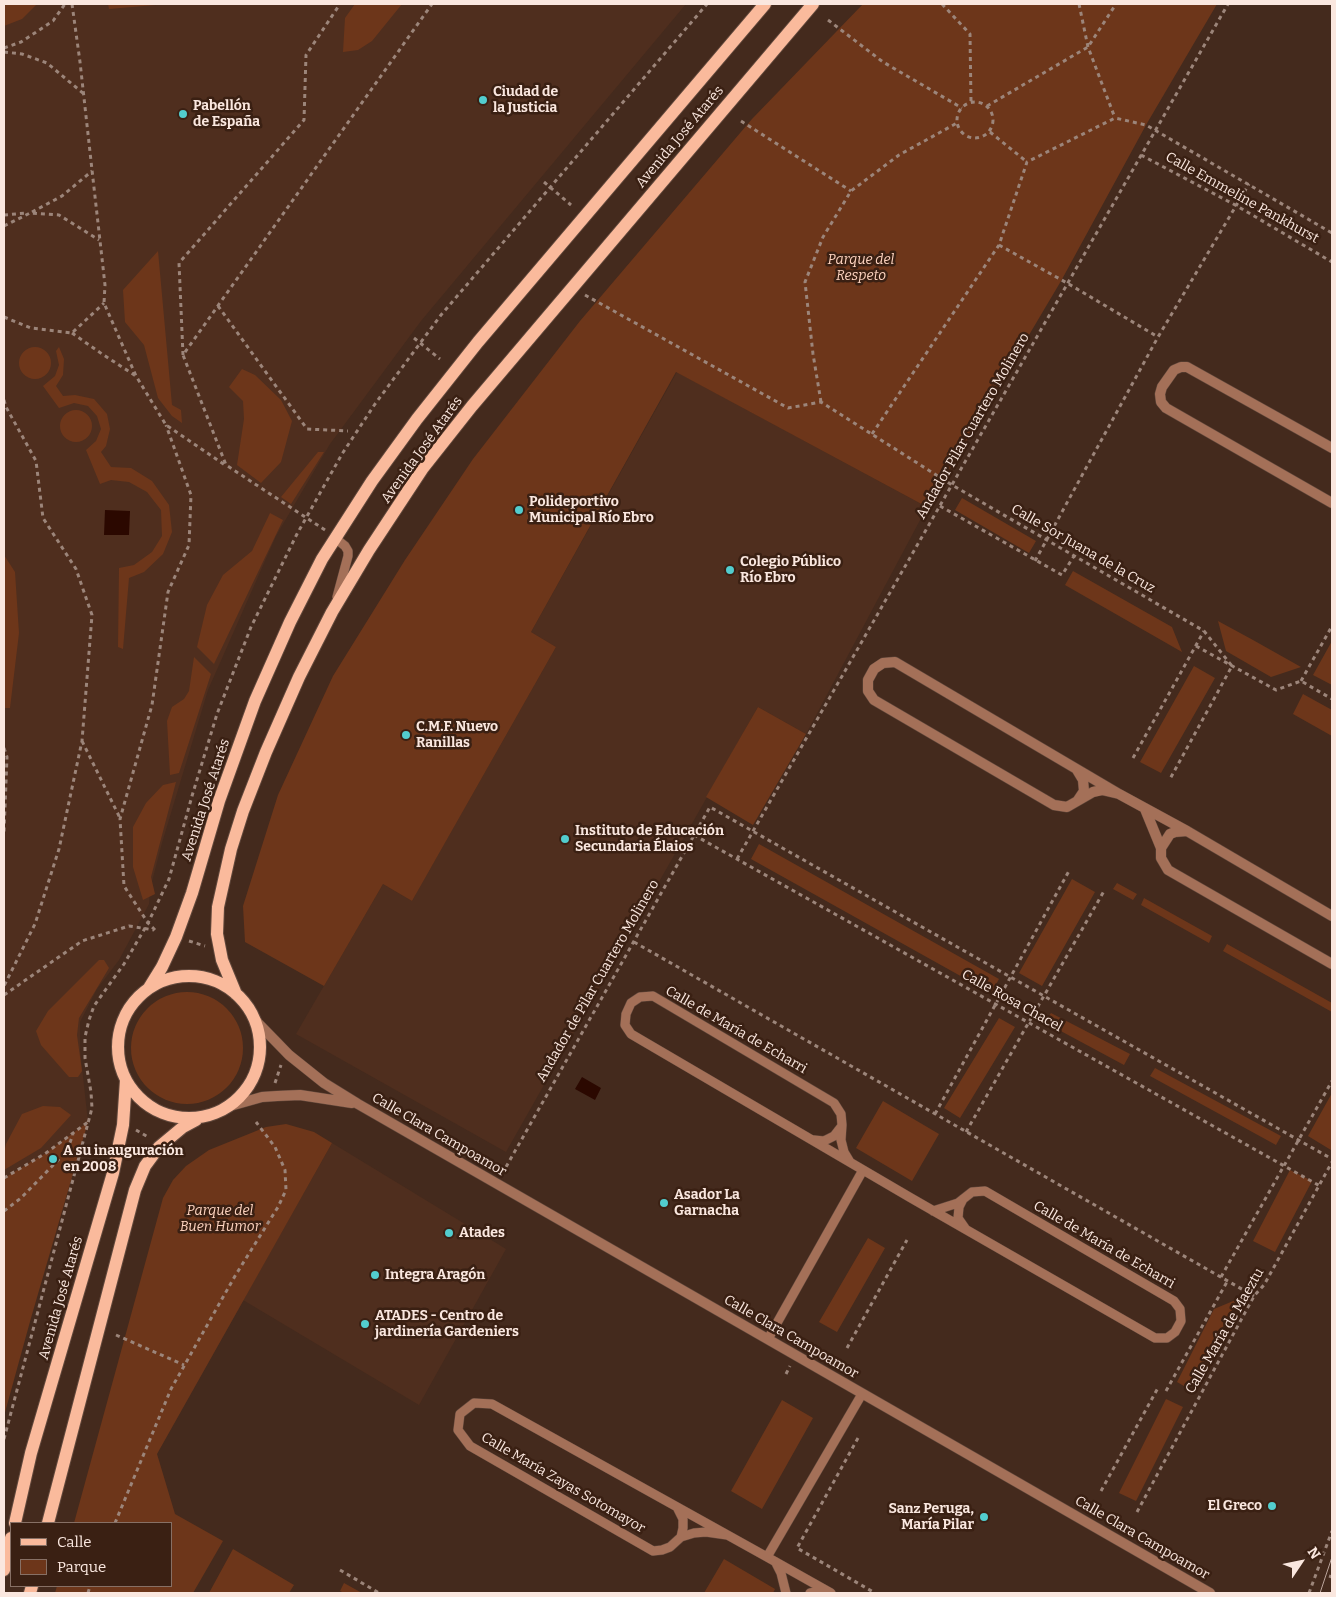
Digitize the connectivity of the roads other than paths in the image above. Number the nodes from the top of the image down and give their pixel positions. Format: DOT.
graph roads {
  1 [pos="765,4"];
  2 [pos="813,4"];
  3 [pos="1332,448"];
  4 [pos="1332,504"];
  5 [pos="335,538"];
  6 [pos="332,612"];
  7 [pos="1077,769"];
  8 [pos="1119,794"];
  9 [pos="1077,802"];
  10 [pos="1145,809"];
  11 [pos="1187,831"];
  12 [pos="1161,848"];
  13 [pos="1332,916"];
  14 [pos="1332,964"];
  15 [pos="149,988"];
  16 [pos="236,994"];
  17 [pos="255,1020"];
  18 [pos="126,1080"];
  19 [pos="358,1104"];
  20 [pos="230,1106"];
  21 [pos="198,1118"];
  22 [pos="842,1125"];
  23 [pos="812,1140"];
  24 [pos="850,1162"];
  25 [pos="863,1170"];
  26 [pos="964,1198"];
  27 [pos="933,1211"];
  28 [pos="966,1230"];
  29 [pos="768,1339"];
  30 [pos="862,1394"];
  31 [pos="677,1507"];
  32 [pos="15,1522"];
  33 [pos="48,1522"];
  34 [pos="727,1535"];
  35 [pos="681,1537"];
  36 [pos="10,1543"];
  37 [pos="767,1557"];
  38 [pos="776,1563"];
  39 [pos="4,1570"];
  40 [pos="828,1592"];
  41 [pos="786,1593"];
  42 [pos="810,1593"];
  43 [pos="1210,1593"];
  1 -- 5 [label="main road, Avenida José Atarés"];
  2 -- 6 [label="main road, Avenida José Atarés"];
  3 -- 4 [label="street"];
  5 -- 6 [label="lane"];
  5 -- 15 [label="main road, Avenida José Atarés"];
  6 -- 16 [label="main road, Avenida José Atarés"];
  7 -- 8 [label="street"];
  7 -- 9 [label="street"];
  7 -- 9 [label="street"];
  8 -- 9 [label="street"];
  8 -- 10 [label="street"];
  10 -- 11 [label="street"];
  10 -- 12 [label="street"];
  11 -- 12 [label="street"];
  11 -- 13 [label="street"];
  12 -- 14 [label="street"];
  15 -- 16 [label="main road"];
  15 -- 18 [label="main road"];
  16 -- 17 [label="main road"];
  17 -- 19 [label="street, Calle Clara Campoamor"];
  17 -- 20 [label="main road"];
  18 -- 21 [label="main road"];
  18 -- 32 [label="main road, Avenida José Atarés"];
  19 -- 20 [label="street, Calle Clara Campoamor"];
  19 -- 29 [label="street, Calle Clara Campoamor"];
  20 -- 21 [label="main road"];
  21 -- 33 [label="main road"];
  22 -- 23 [label="lane"];
  22 -- 23 [label="lane, Calle de María de Echarri"];
  22 -- 24 [label="lane, Calle de María de Echarri"];
  23 -- 24 [label="lane, Calle de María de Echarri"];
  24 -- 25 [label="lane, Calle de María de Echarri"];
  25 -- 27 [label="lane, Calle de María de Echarri"];
  25 -- 29 [label="lane"];
  26 -- 27 [label="lane, Calle de María de Echarri"];
  26 -- 28 [label="lane"];
  26 -- 28 [label="lane, Calle de María de Echarri"];
  27 -- 28 [label="lane, Calle de María de Echarri"];
  29 -- 30 [label="street, Calle Clara Campoamor"];
  30 -- 37 [label="lane"];
  30 -- 43 [label="street, Calle Clara Campoamor"];
  31 -- 34 [label="lane, Calle María Zayas Sotomayor"];
  31 -- 35 [label="lane"];
  31 -- 35 [label="lane, Calle María Zayas Sotomayor"];
  34 -- 35 [label="lane, Calle María Zayas Sotomayor"];
  34 -- 37 [label="lane, Calle María Zayas Sotomayor"];
  36 -- 39 [label="main road"];
  37 -- 38 [label="lane, Calle María Zayas Sotomayor"];
  38 -- 40 [label="lane, Calle María Zayas Sotomayor"];
  38 -- 41 [label="lane"];
  40 -- 42 [label="lane, Calle María Zayas Sotomayor"];
}
